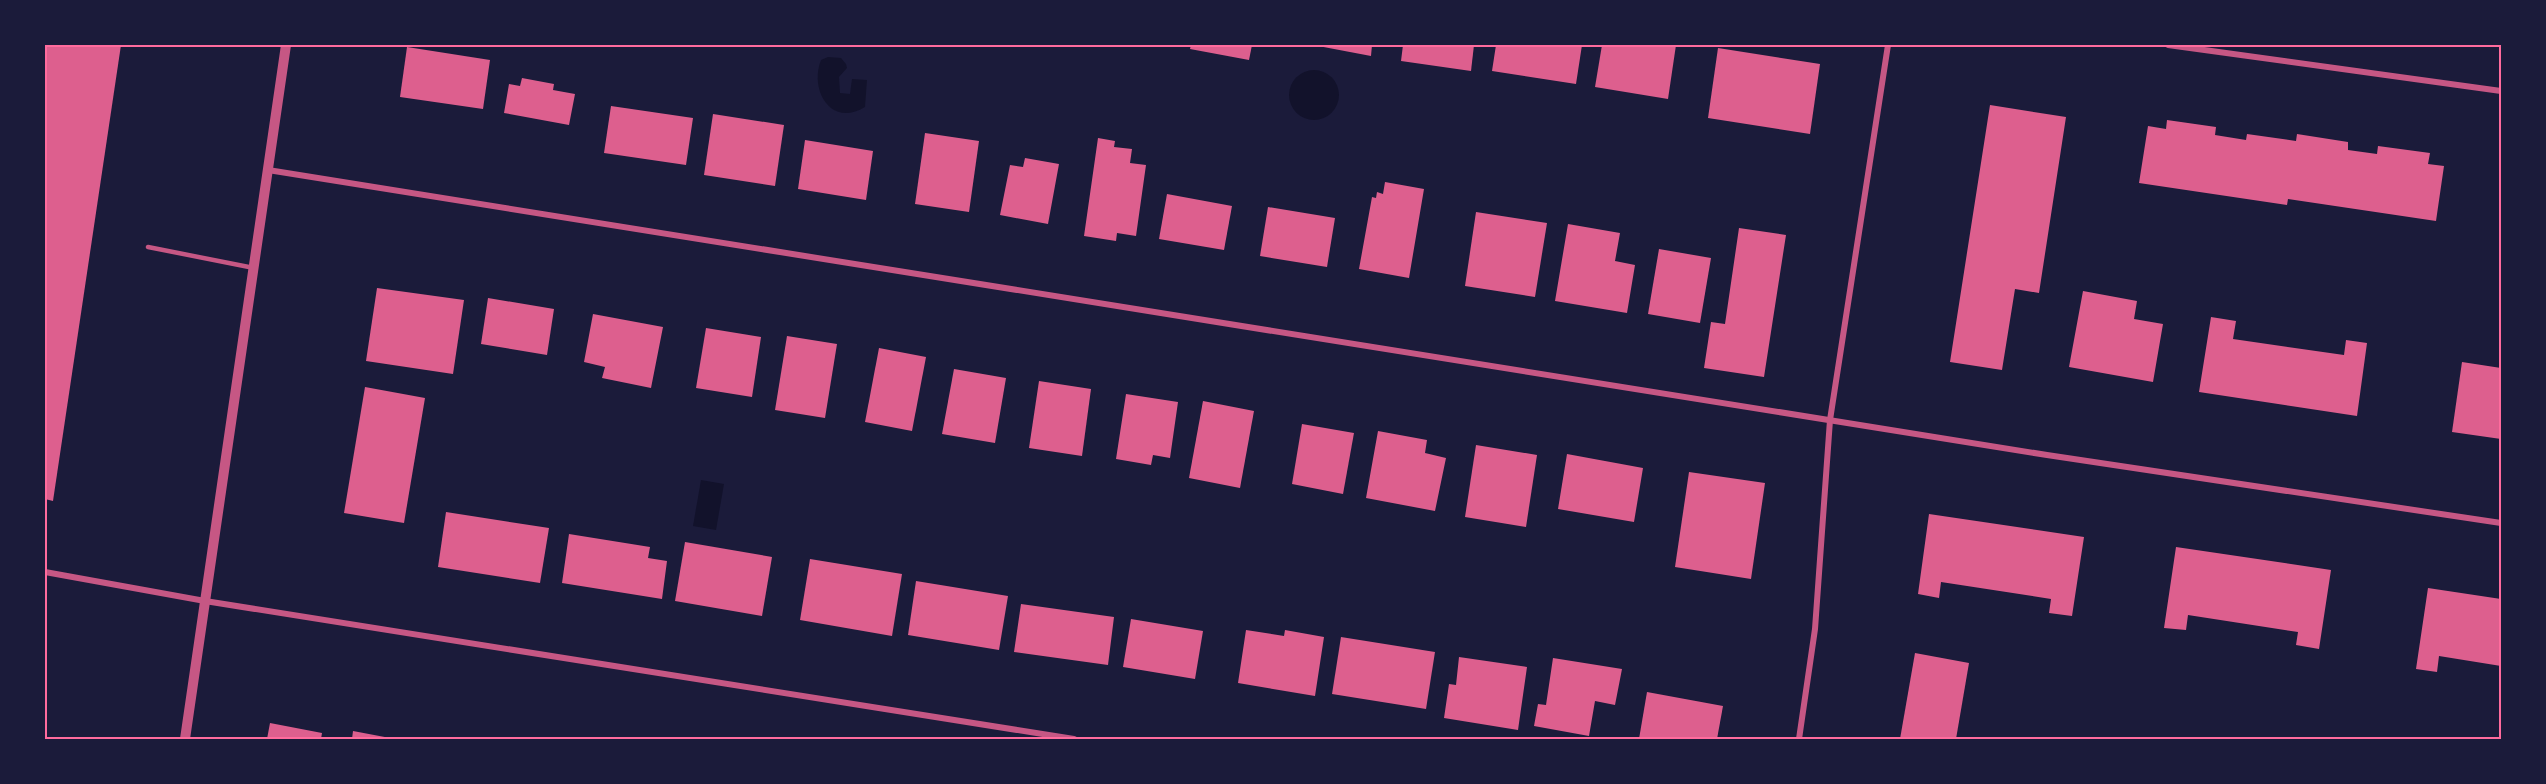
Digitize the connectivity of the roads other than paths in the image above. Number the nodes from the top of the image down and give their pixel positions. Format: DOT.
graph roads {
  1 [pos="286,45"];
  2 [pos="1888,45"];
  3 [pos="2168,45"];
  4 [pos="2501,91"];
  5 [pos="268,170"];
  6 [pos="148,247"];
  7 [pos="254,268"];
  8 [pos="1830,420"];
  9 [pos="2501,523"];
  10 [pos="45,572"];
  11 [pos="205,601"];
  12 [pos="185,739"];
  13 [pos="1074,739"];
  14 [pos="1798,739"];
  1 -- 5 [label="street"];
  2 -- 8 [label="street"];
  3 -- 4 [label="street"];
  5 -- 7 [label="street"];
  5 -- 8 [label="street"];
  6 -- 7 [label="lane"];
  7 -- 11 [label="street"];
  8 -- 9 [label="street"];
  8 -- 14 [label="street"];
  10 -- 11 [label="street"];
  11 -- 12 [label="street"];
  11 -- 13 [label="street"];
}
